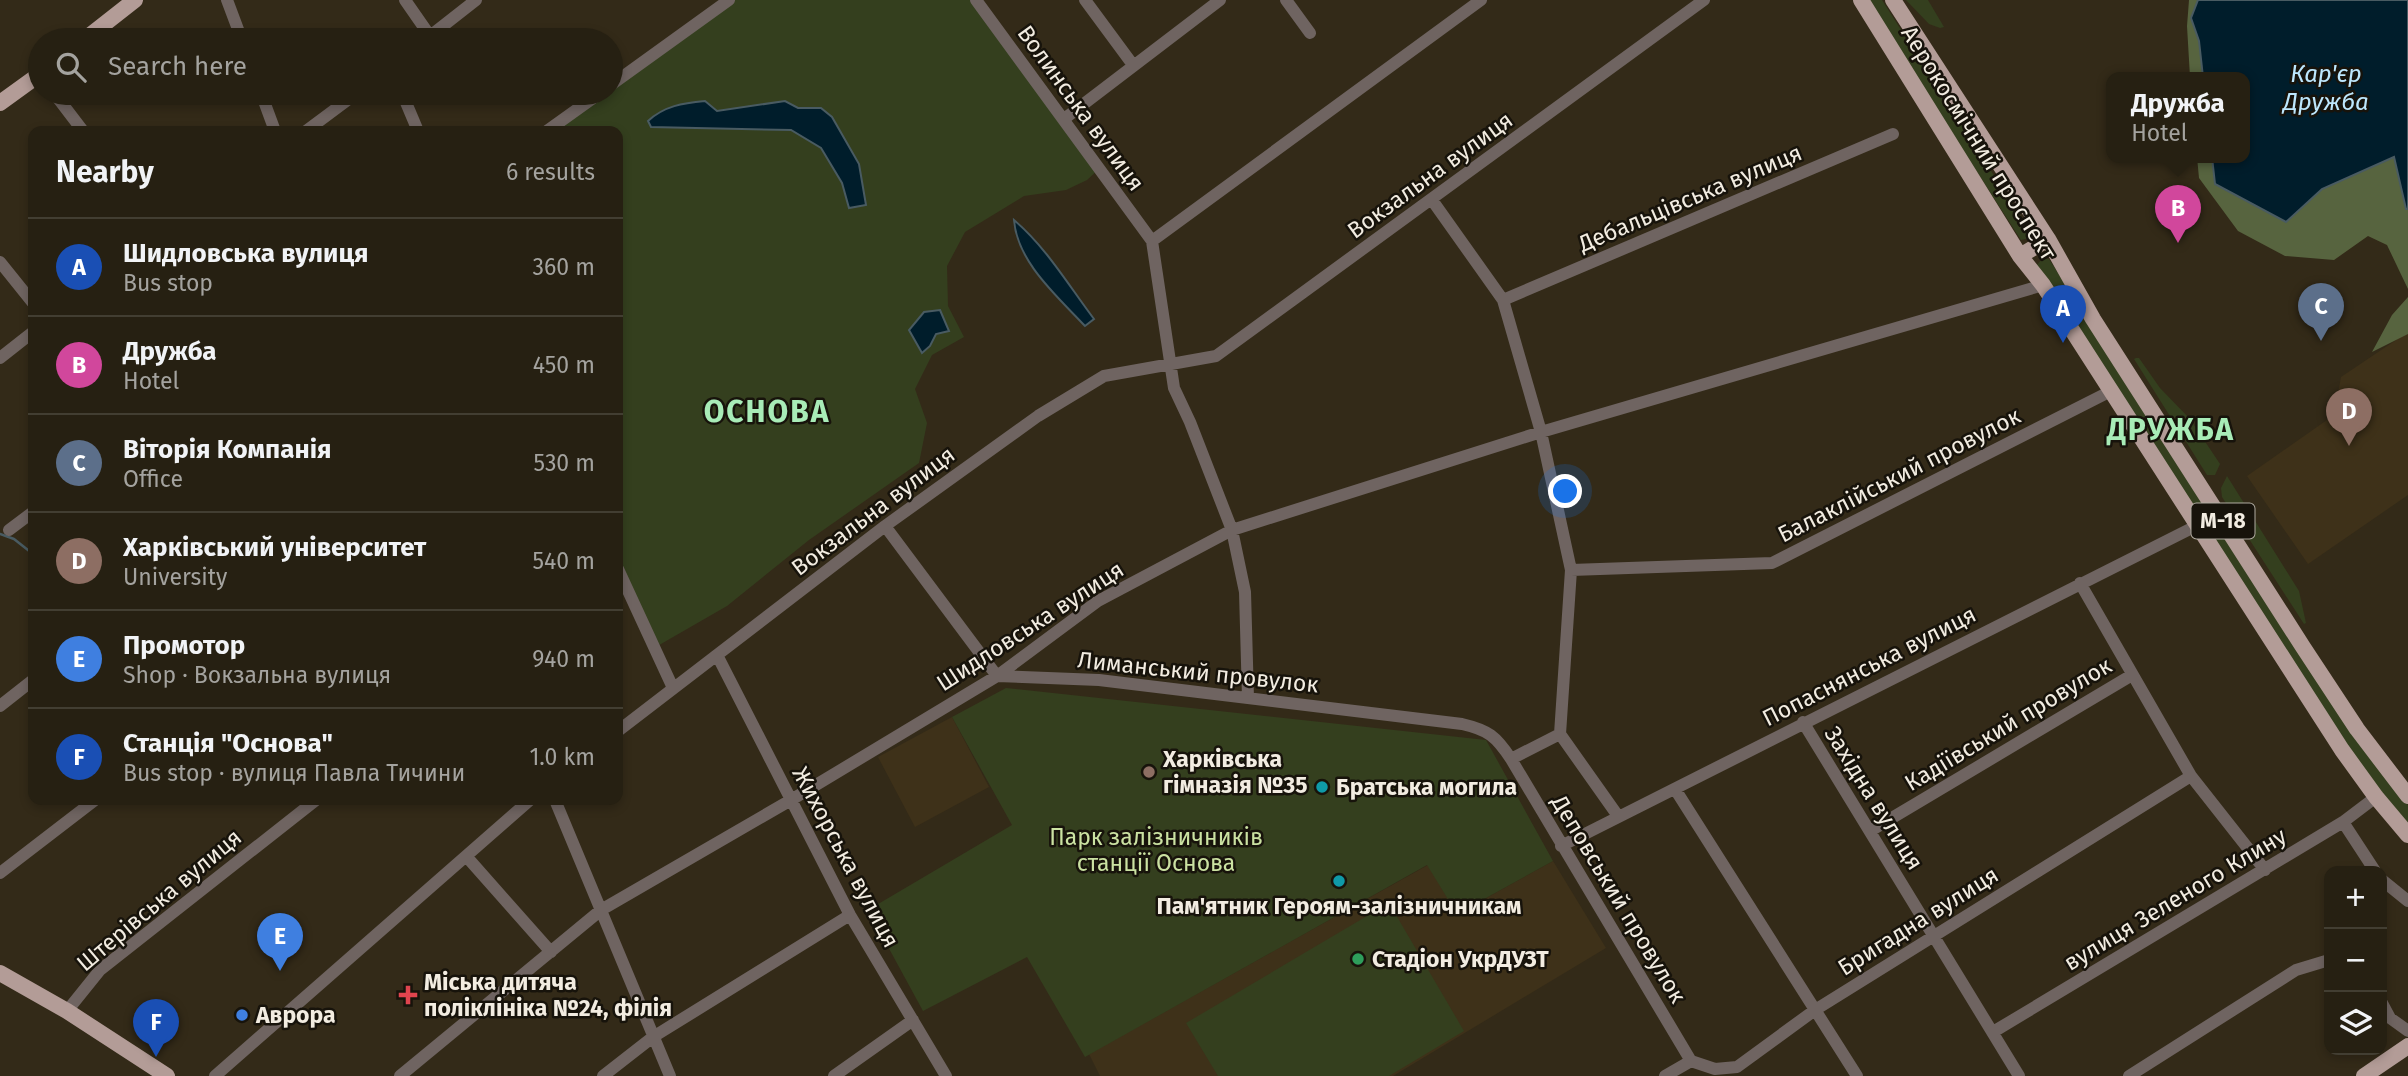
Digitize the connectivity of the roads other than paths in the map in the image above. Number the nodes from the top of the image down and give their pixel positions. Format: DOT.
graph roads {
  1 [pos="135,0"];
  2 [pos="227,0"];
  3 [pos="405,0"];
  4 [pos="476,0"];
  5 [pos="729,0"];
  6 [pos="976,0"];
  7 [pos="1085,0"];
  8 [pos="1220,0"];
  9 [pos="1286,0"];
  10 [pos="1481,0"];
  11 [pos="1704,0"];
  12 [pos="1861,0"];
  13 [pos="1893,0"];
  14 [pos="99,28"];
  15 [pos="238,28"];
  16 [pos="422,28"];
  17 [pos="441,28"];
  18 [pos="1310,33"];
  19 [pos="1133,65"];
  20 [pos="623,76"];
  21 [pos="28,83"];
  22 [pos="0,103"];
  23 [pos="63,105"];
  24 [pos="265,105"];
  25 [pos="341,105"];
  26 [pos="407,105"];
  27 [pos="583,105"];
  28 [pos="1064,119"];
  29 [pos="79,126"];
  30 [pos="273,126"];
  31 [pos="313,126"];
  32 [pos="416,126"];
  33 [pos="554,126"];
  34 [pos="1893,134"];
  35 [pos="1432,200"];
  36 [pos="2048,239"];
  37 [pos="1152,241"];
  38 [pos="2020,256"];
  39 [pos="0,262"];
  40 [pos="2043,285"];
  41 [pos="28,297"];
  42 [pos="1503,300"];
  43 [pos="28,336"];
  44 [pos="0,358"];
  45 [pos="1172,363"];
  46 [pos="2111,391"];
  47 [pos="1541,432"];
  48 [pos="28,516"];
  49 [pos="885,526"];
  50 [pos="2198,526"];
  51 [pos="9,530"];
  52 [pos="1232,530"];
  53 [pos="1571,570"];
  54 [pos="623,580"];
  55 [pos="2080,583"];
  56 [pos="717,655"];
  57 [pos="2132,675"];
  58 [pos="998,676"];
  59 [pos="28,684"];
  60 [pos="673,688"];
  61 [pos="1248,698"];
  62 [pos="0,706"];
  63 [pos="1803,722"];
  64 [pos="623,726"];
  65 [pos="1560,734"];
  66 [pos="1511,759"];
  67 [pos="2191,776"];
  68 [pos="1675,789"];
  69 [pos="2408,796"];
  70 [pos="2376,797"];
  71 [pos="791,800"];
  72 [pos="88,805"];
  73 [pos="310,805"];
  74 [pos="524,805"];
  75 [pos="557,805"];
  76 [pos="1618,816"];
  77 [pos="2343,822"];
  78 [pos="1870,831"];
  79 [pos="2408,835"];
  80 [pos="1561,846"];
  81 [pos="466,856"];
  82 [pos="2372,866"];
  83 [pos="2265,870"];
  84 [pos="0,873"];
  85 [pos="2387,884"];
  86 [pos="2408,901"];
  87 [pos="601,910"];
  88 [pos="850,915"];
  89 [pos="1934,936"];
  90 [pos="551,952"];
  91 [pos="2324,962"];
  92 [pos="0,973"];
  93 [pos="1815,1010"];
  94 [pos="67,1011"];
  95 [pos="2387,1012"];
  96 [pos="913,1020"];
  97 [pos="2408,1031"];
  98 [pos="1993,1032"];
  99 [pos="653,1037"];
  100 [pos="2408,1046"];
  101 [pos="1691,1061"];
  102 [pos="167,1076"];
  103 [pos="215,1076"];
  104 [pos="400,1076"];
  105 [pos="603,1076"];
  106 [pos="670,1076"];
  107 [pos="834,1076"];
  108 [pos="946,1076"];
  109 [pos="1665,1076"];
  110 [pos="1857,1076"];
  111 [pos="2019,1076"];
  112 [pos="2129,1076"];
  113 [pos="2364,1076"];
  1 -- 14 [label="main road"];
  2 -- 15 [label="street"];
  3 -- 16 [label="street"];
  4 -- 17 [label="street"];
  5 -- 20 [label="street"];
  6 -- 28 [label="street, Волинська вулиця"];
  7 -- 19 [label="street"];
  8 -- 19 [label="street"];
  9 -- 18 [label="street"];
  10 -- 37 [label="street"];
  11 -- 35 [label="street, Вокзальна вулиця"];
  12 -- 38 [label="main road, Аерокосмічний проспект / М-18"];
  13 -- 36 [label="main road, Аерокосмічний проспект / М-18"];
  19 -- 28 [label="street"];
  21 -- 22 [label="main road"];
  23 -- 29 [label="street"];
  24 -- 30 [label="street"];
  25 -- 31 [label="street"];
  26 -- 32 [label="street"];
  27 -- 33 [label="street"];
  28 -- 37 [label="street, Волинська вулиця"];
  34 -- 42 [label="street, Дебальцівська вулиця"];
  35 -- 42 [label="street"];
  35 -- 45 [label="street, Вокзальна вулиця"];
  36 -- 38 [label="main road"];
  36 -- 69 [label="main road, Аерокосмічний проспект / М-18"];
  37 -- 45 [label="street"];
  38 -- 40 [label="main road, Аерокосмічний проспект / М-18"];
  39 -- 41 [label="street"];
  40 -- 46 [label="main road, Аерокосмічний проспект / М-18"];
  40 -- 47 [label="street, Шидловська вулиця"];
  42 -- 47 [label="street"];
  43 -- 44 [label="street"];
  45 -- 49 [label="street, Вокзальна вулиця"];
  45 -- 52 [label="street"];
  46 -- 50 [label="main road, Аерокосмічний проспект / М-18"];
  46 -- 53 [label="street, Балаклійський провулок"];
  47 -- 52 [label="street, Шидловська вулиця"];
  47 -- 53 [label="street"];
  48 -- 51 [label="street"];
  49 -- 56 [label="street, Вокзальна вулиця"];
  49 -- 58 [label="street"];
  50 -- 55 [label="street, Попаснянська вулиця"];
  50 -- 70 [label="main road, Аерокосмічний проспект / М-18"];
  52 -- 58 [label="street, Шидловська вулиця"];
  52 -- 61 [label="street"];
  53 -- 65 [label="street"];
  54 -- 60 [label="street"];
  55 -- 57 [label="street"];
  55 -- 63 [label="street, Попаснянська вулиця"];
  56 -- 60 [label="street, Вокзальна вулиця"];
  56 -- 71 [label="street, Жихорська вулиця"];
  57 -- 67 [label="street"];
  57 -- 78 [label="street, Кадіївський провулок"];
  58 -- 61 [label="street, Лиманський провулок"];
  58 -- 71 [label="street, Шидловська вулиця"];
  59 -- 62 [label="street"];
  60 -- 64 [label="street, Вокзальна вулиця"];
  61 -- 66 [label="street, Лиманський провулок"];
  63 -- 68 [label="street, Попаснянська вулиця"];
  63 -- 78 [label="street, Західна вулиця"];
  65 -- 66 [label="street"];
  65 -- 76 [label="street"];
  66 -- 80 [label="street, Деповський провулок"];
  67 -- 83 [label="street"];
  67 -- 89 [label="street, Бригадна вулиця"];
  68 -- 76 [label="street, Попаснянська вулиця"];
  68 -- 93 [label="street"];
  70 -- 77 [label="street, вулиця Зеленого Клину"];
  70 -- 79 [label="main road, Аерокосмічний проспект / М-18"];
  71 -- 87 [label="street, Шидловська вулиця"];
  71 -- 88 [label="street, Жихорська вулиця"];
  72 -- 84 [label="street"];
  73 -- 94 [label="street, Штерівська вулиця"];
  74 -- 81 [label="street"];
  75 -- 87 [label="street"];
  76 -- 80 [label="street, Попаснянська вулиця"];
  77 -- 82 [label="street"];
  77 -- 83 [label="street, вулиця Зеленого Клину"];
  78 -- 89 [label="street, Західна вулиця"];
  80 -- 101 [label="street, Деповський провулок"];
  81 -- 90 [label="street"];
  81 -- 103 [label="street"];
  83 -- 98 [label="street, вулиця Зеленого Клину"];
  85 -- 86 [label="street"];
  87 -- 90 [label="street, Шидловська вулиця"];
  87 -- 99 [label="street"];
  88 -- 96 [label="street, Жихорська вулиця"];
  88 -- 99 [label="street"];
  89 -- 93 [label="street, Бригадна вулиця"];
  89 -- 98 [label="street, Західна вулиця"];
  90 -- 104 [label="street, Шидловська вулиця"];
  91 -- 112 [label="street"];
  92 -- 94 [label="main road"];
  93 -- 101 [label="street, Бригадна вулиця"];
  93 -- 110 [label="street"];
  94 -- 102 [label="main road"];
  95 -- 97 [label="street"];
  96 -- 107 [label="street"];
  96 -- 108 [label="street, Жихорська вулиця"];
  98 -- 111 [label="street, Західна вулиця"];
  99 -- 105 [label="street"];
  99 -- 106 [label="street"];
  100 -- 113 [label="main road"];
  101 -- 109 [label="street"];
}
